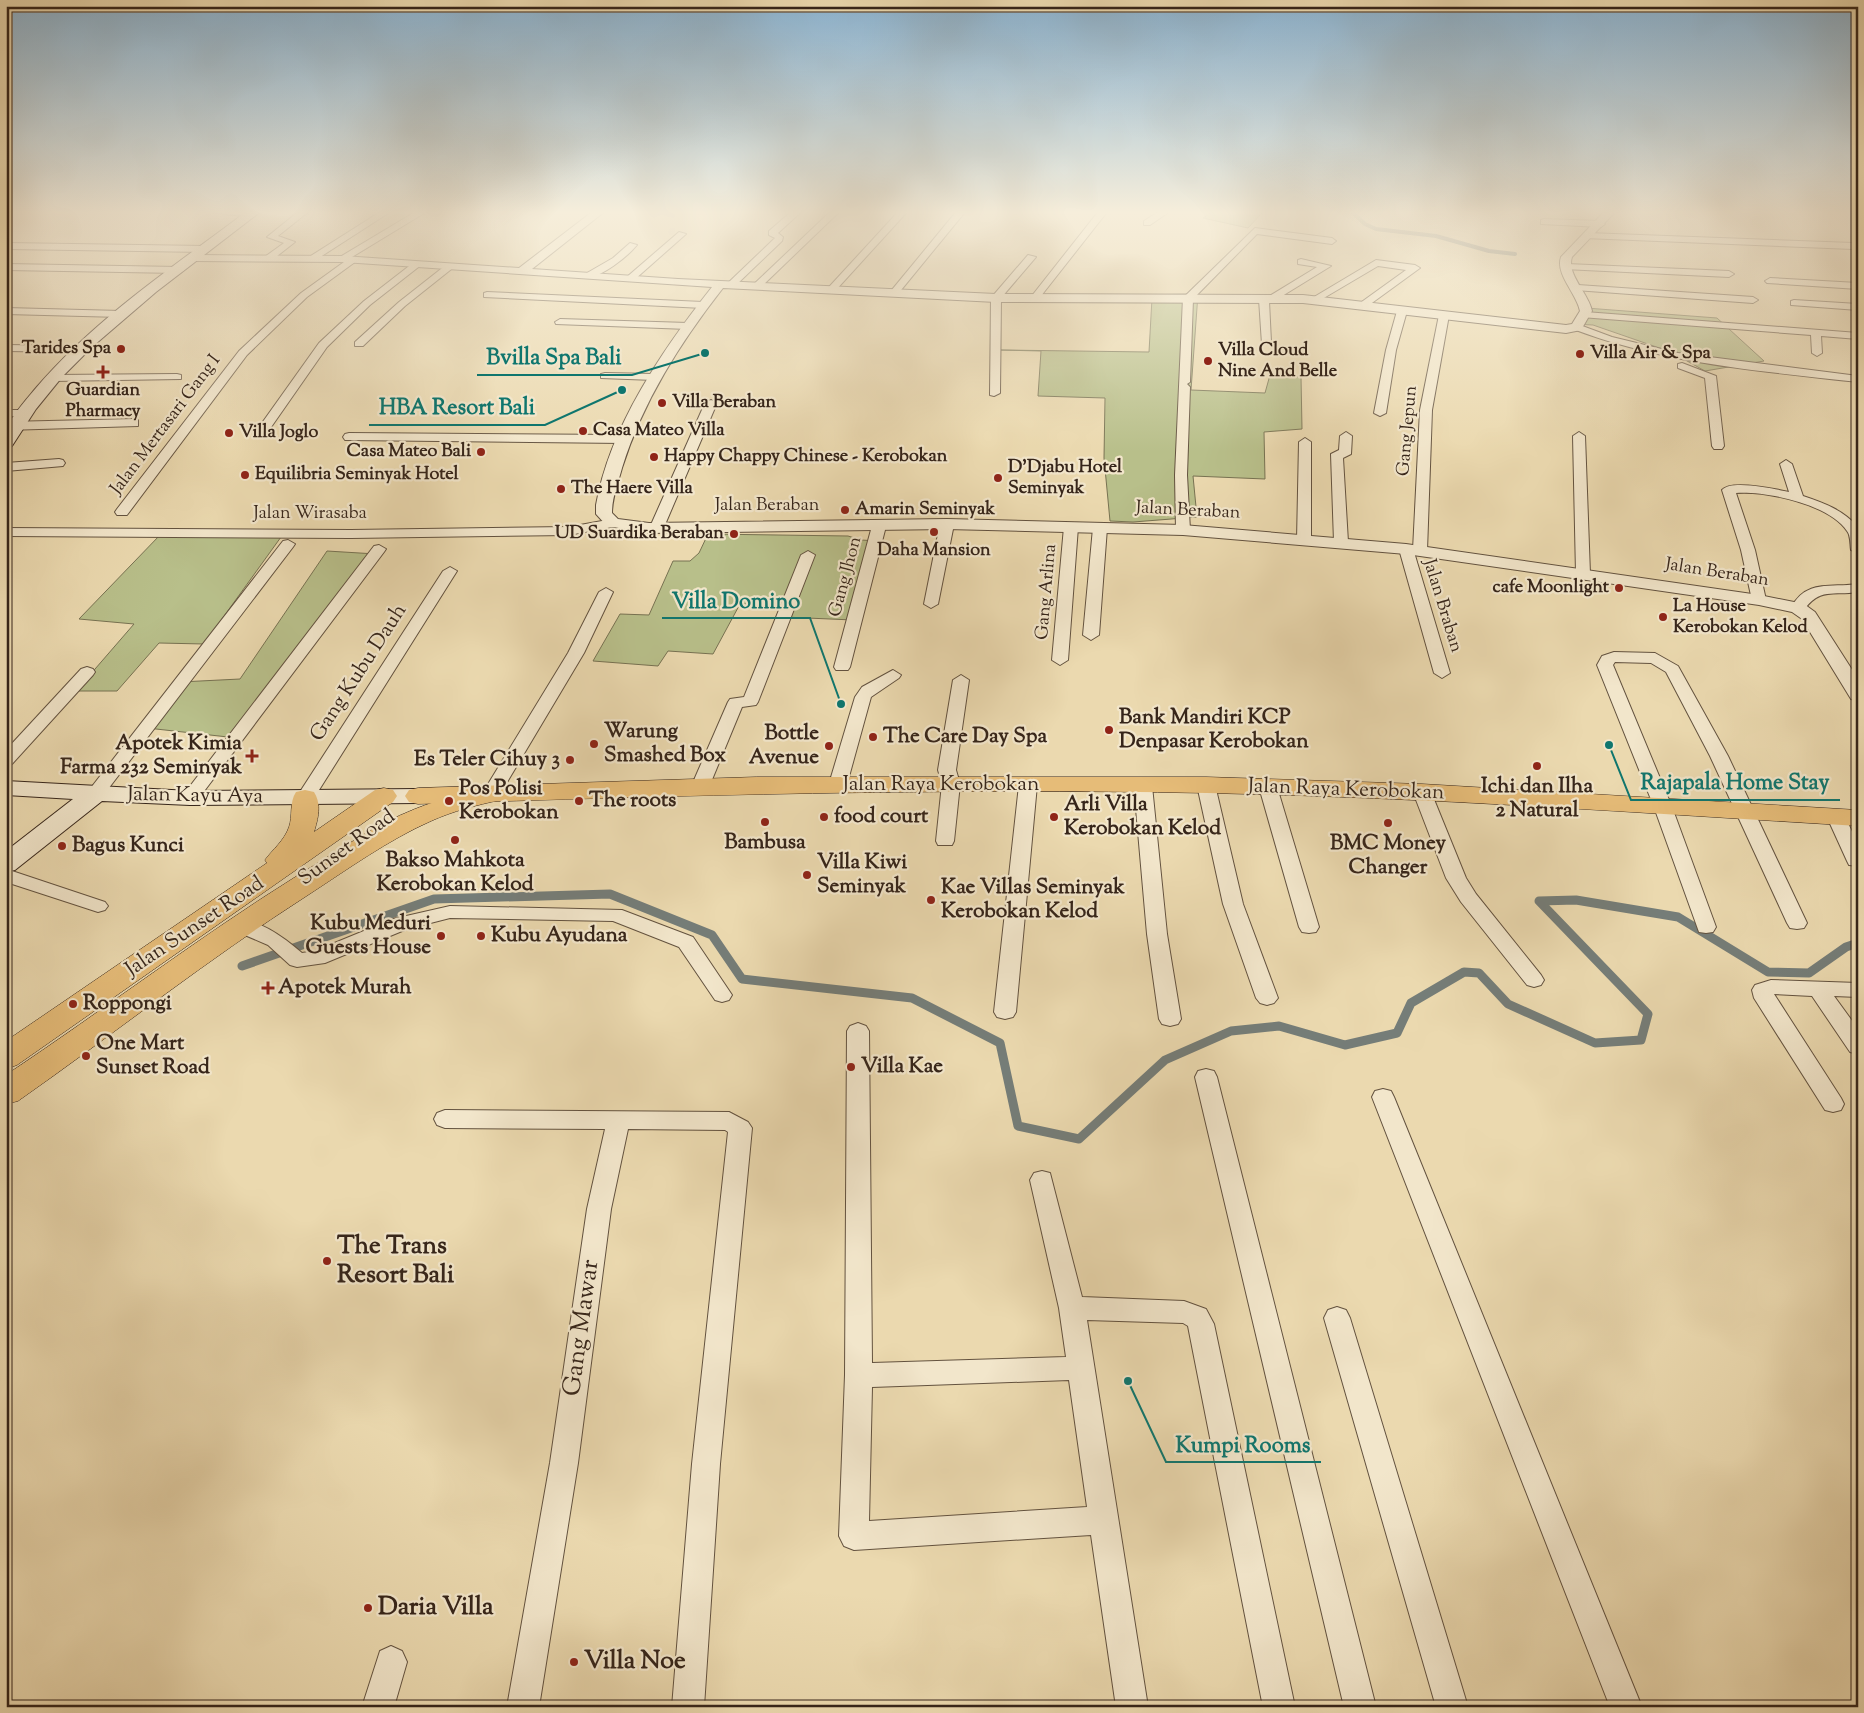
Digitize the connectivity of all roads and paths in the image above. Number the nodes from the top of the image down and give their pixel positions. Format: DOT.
graph roads {
  1 [pos="150,292"];
  2 [pos="308,292"];
  3 [pos="381,292"];
  4 [pos="417,292"];
  5 [pos="717,292"];
  6 [pos="878,292"];
  7 [pos="1001,292"];
  8 [pos="1040,292"];
  9 [pos="1194,292"];
  10 [pos="1280,292"];
  11 [pos="1328,292"];
  12 [pos="1381,292"];
  13 [pos="1580,292"];
  14 [pos="1635,292"];
  15 [pos="894,293"];
  16 [pos="487,295"];
  17 [pos="996,298"];
  18 [pos="1188,298"];
  19 [pos="1034,299"];
  20 [pos="1268,299"];
  21 [pos="1314,300"];
  22 [pos="1753,300"];
  23 [pos="1794,303"];
  24 [pos="703,305"];
  25 [pos="1360,306"];
  26 [pos="1858,307"];
  27 [pos="6,311"];
  28 [pos="1402,311"];
  29 [pos="121,314"];
  30 [pos="1444,315"];
  31 [pos="1585,315"];
  32 [pos="560,322"];
  33 [pos="89,324"];
  34 [pos="108,325"];
  35 [pos="688,326"];
  36 [pos="1577,327"];
  37 [pos="1816,332"];
  38 [pos="1858,336"];
  39 [pos="1266,342"];
  40 [pos="359,344"];
  41 [pos="6,348"];
  42 [pos="79,349"];
  43 [pos="1817,354"];
  44 [pos="1675,355"];
  45 [pos="50,361"];
  46 [pos="68,362"];
  47 [pos="605,376"];
  48 [pos="177,377"];
  49 [pos="654,377"];
  50 [pos="53,378"];
  51 [pos="1858,379"];
  52 [pos="1184,385"];
  53 [pos="994,392"];
  54 [pos="711,403"];
  55 [pos="6,412"];
  56 [pos="24,413"];
  57 [pos="1380,413"];
  58 [pos="134,423"];
  59 [pos="11,426"];
  60 [pos="263,430"];
  61 [pos="1346,436"];
  62 [pos="1579,436"];
  63 [pos="349,437"];
  64 [pos="624,439"];
  65 [pos="6,442"];
  66 [pos="1305,442"];
  67 [pos="1718,446"];
  68 [pos="1345,454"];
  69 [pos="59,464"];
  70 [pos="1786,464"];
  71 [pos="6,467"];
  72 [pos="1346,470"];
  73 [pos="1797,498"];
  74 [pos="122,512"];
  75 [pos="613,523"];
  76 [pos="947,524"];
  77 [pos="879,526"];
  78 [pos="657,527"];
  79 [pos="1071,527"];
  80 [pos="1100,528"];
  81 [pos="1183,530"];
  82 [pos="6,532"];
  83 [pos="1304,540"];
  84 [pos="1341,542"];
  85 [pos="288,544"];
  86 [pos="379,549"];
  87 [pos="1413,550"];
  88 [pos="1858,550"];
  89 [pos="808,555"];
  90 [pos="450,571"];
  91 [pos="1584,574"];
  92 [pos="1858,588"];
  93 [pos="606,592"];
  94 [pos="1760,600"];
  95 [pos="931,604"];
  96 [pos="1798,608"];
  97 [pos="1091,635"];
  98 [pos="1060,660"];
  99 [pos="842,667"];
  100 [pos="87,672"];
  101 [pos="1442,673"];
  102 [pos="893,675"];
  103 [pos="961,680"];
  104 [pos="1858,695"];
  105 [pos="6,760"];
  106 [pos="838,784"];
  107 [pos="951,784"];
  108 [pos="1028,785"];
  109 [pos="1206,785"];
  110 [pos="1143,786"];
  111 [pos="700,787"];
  112 [pos="1268,787"];
  113 [pos="6,788"];
  114 [pos="1422,792"];
  115 [pos="96,793"];
  116 [pos="491,794"];
  117 [pos="384,796"];
  118 [pos="418,796"];
  119 [pos="300,797"];
  120 [pos="190,798"];
  121 [pos="1663,807"];
  122 [pos="1744,810"];
  123 [pos="1847,818"];
  124 [pos="945,841"];
  125 [pos="1856,860"];
  126 [pos="6,864"];
  127 [pos="6,875"];
  128 [pos="277,900"];
  129 [pos="98,906"];
  130 [pos="239,912"];
  131 [pos="1797,923"];
  132 [pos="1309,928"];
  133 [pos="1706,928"];
  134 [pos="1534,980"];
  135 [pos="1818,988"];
  136 [pos="1858,990"];
  137 [pos="722,995"];
  138 [pos="1267,998"];
  139 [pos="1005,1012"];
  140 [pos="1170,1018"];
  141 [pos="858,1031"];
  142 [pos="1858,1046"];
  143 [pos="6,1057"];
  144 [pos="1206,1077"];
  145 [pos="6,1092"];
  146 [pos="1383,1096"];
  147 [pos="1832,1104"];
  148 [pos="444,1119"];
  149 [pos="618,1121"];
  150 [pos="1042,1180"];
  151 [pos="1072,1308"];
  152 [pos="1337,1318"];
  153 [pos="1081,1368"];
  154 [pos="859,1375"];
  155 [pos="1104,1520"];
  156 [pos="391,1662"];
  157 [pos="378,1707"];
  158 [pos="523,1707"];
  159 [pos="688,1707"];
  160 [pos="1132,1707"];
  161 [pos="1279,1707"];
  162 [pos="1360,1707"];
  163 [pos="1452,1707"];
  164 [pos="1626,1707"];
  1 -- 29 [label="main road"];
  2 -- 74 [label="street, Jalan Mertasari Gang I"];
  3 -- 60 [label="street"];
  4 -- 40 [label="street"];
  5 -- 24 [label="street"];
  6 -- 15 [label="street"];
  7 -- 17 [label="street"];
  8 -- 19 [label="street"];
  9 -- 18 [label="street"];
  10 -- 20 [label="street"];
  11 -- 21 [label="street"];
  12 -- 25 [label="street"];
  13 -- 31 [label="street"];
  14 -- 22 [label="street"];
  15 -- 17 [label="street"];
  16 -- 24 [label="street"];
  17 -- 19 [label="street"];
  17 -- 53 [label="street"];
  18 -- 19 [label="street"];
  18 -- 20 [label="street"];
  18 -- 52 [label="street"];
  20 -- 21 [label="street"];
  20 -- 39 [label="street"];
  21 -- 25 [label="street"];
  23 -- 26 [label="street"];
  24 -- 35 [label="street"];
  25 -- 28 [label="street"];
  27 -- 29 [label="street"];
  28 -- 30 [label="street"];
  28 -- 57 [label="street"];
  29 -- 34 [label="main road"];
  30 -- 36 [label="street"];
  30 -- 87 [label="street, Gang Jepun"];
  31 -- 36 [label="street"];
  31 -- 37 [label="street"];
  32 -- 35 [label="street"];
  33 -- 34 [label="street"];
  34 -- 42 [label="main road"];
  35 -- 49 [label="street"];
  36 -- 44 [label="street"];
  37 -- 38 [label="street"];
  37 -- 43 [label="street"];
  41 -- 42 [label="street"];
  42 -- 46 [label="main road"];
  44 -- 51 [label="street"];
  44 -- 67 [label="street"];
  45 -- 46 [label="street"];
  46 -- 50 [label="main road"];
  47 -- 49 [label="street"];
  48 -- 50 [label="street"];
  49 -- 64 [label="street"];
  50 -- 56 [label="main road"];
  52 -- 81 [label="street"];
  54 -- 78 [label="street"];
  55 -- 56 [label="street"];
  56 -- 59 [label="main road"];
  58 -- 59 [label="street"];
  59 -- 65 [label="main road"];
  61 -- 68 [label="street"];
  62 -- 91 [label="street"];
  63 -- 64 [label="street"];
  64 -- 75 [label="street"];
  66 -- 83 [label="street"];
  68 -- 72 [label="street"];
  68 -- 84 [label="street"];
  69 -- 71 [label="street"];
  70 -- 73 [label="street"];
  73 -- 88 [label="street"];
  73 -- 94 [label="street"];
  75 -- 78 [label="street, Jalan Beraban"];
  75 -- 82 [label="street, Jalan Wirasaba"];
  76 -- 77 [label="street, Jalan Beraban"];
  76 -- 79 [label="street, Jalan Beraban"];
  76 -- 95 [label="street"];
  77 -- 78 [label="street, Jalan Beraban"];
  77 -- 99 [label="street, Gang Jhon"];
  79 -- 80 [label="street, Jalan Beraban"];
  79 -- 98 [label="street, Gang Arlina"];
  80 -- 81 [label="street, Jalan Beraban"];
  80 -- 97 [label="street"];
  81 -- 83 [label="street, Jalan Beraban"];
  83 -- 84 [label="street, Jalan Beraban"];
  84 -- 87 [label="street, Jalan Beraban"];
  85 -- 115 [label="street"];
  86 -- 120 [label="street"];
  87 -- 91 [label="street, Jalan Beraban"];
  87 -- 101 [label="street, Jalan Braban"];
  89 -- 111 [label="street"];
  90 -- 119 [label="street, Gang Kubu Dauh"];
  91 -- 94 [label="street, Jalan Beraban"];
  92 -- 96 [label="street"];
  93 -- 116 [label="street"];
  94 -- 96 [label="street, Jalan Beraban"];
  96 -- 104 [label="street"];
  100 -- 105 [label="street"];
  102 -- 106 [label="street"];
  103 -- 107 [label="street"];
  106 -- 107 [label="main road, Jalan Raya Kerobokan"];
  106 -- 111 [label="main road, Jalan Raya Kerobokan"];
  107 -- 108 [label="main road, Jalan Raya Kerobokan"];
  107 -- 124 [label="street"];
  108 -- 110 [label="main road, Jalan Raya Kerobokan"];
  108 -- 139 [label="street"];
  109 -- 110 [label="main road, Jalan Raya Kerobokan"];
  109 -- 112 [label="main road, Jalan Raya Kerobokan"];
  109 -- 138 [label="street"];
  110 -- 140 [label="street"];
  111 -- 116 [label="main road, Jalan Raya Kerobokan"];
  112 -- 114 [label="main road, Jalan Raya Kerobokan"];
  112 -- 132 [label="street"];
  113 -- 115 [label="main road, Jalan Kayu Aya"];
  114 -- 121 [label="main road, Jalan Raya Kerobokan"];
  114 -- 134 [label="street"];
  115 -- 120 [label="main road, Jalan Kayu Aya"];
  115 -- 126 [label="main road"];
  116 -- 118 [label="main road, Jalan Raya Kerobokan"];
  116 -- 128 [label="main road"];
  117 -- 118 [label="main road, Jalan Raya Kerobokan"];
  117 -- 119 [label="main road, Jalan Kayu Aya"];
  117 -- 130 [label="main road, Jalan Sunset Road"];
  118 -- 128 [label="main road, Sunset Road"];
  119 -- 120 [label="main road, Jalan Kayu Aya"];
  119 -- 130 [label="main road"];
  121 -- 122 [label="main road, Jalan Raya Kerobokan"];
  121 -- 122 [label="street"];
  121 -- 133 [label="street"];
  122 -- 123 [label="main road, Jalan Raya Kerobokan"];
  122 -- 131 [label="street"];
  123 -- 125 [label="street"];
  127 -- 129 [label="street"];
  128 -- 130 [label="main road, Jalan Sunset Road"];
  130 -- 137 [label="street"];
  130 -- 143 [label="main road, Jalan Sunset Road"];
  130 -- 145 [label="main road, Jalan Sunset Road"];
  135 -- 136 [label="street"];
  135 -- 142 [label="street"];
  135 -- 147 [label="street"];
  141 -- 154 [label="street"];
  144 -- 162 [label="street"];
  146 -- 164 [label="street"];
  148 -- 149 [label="street"];
  149 -- 158 [label="street, Gang Mawar"];
  149 -- 159 [label="street"];
  150 -- 151 [label="street"];
  151 -- 153 [label="street"];
  151 -- 161 [label="street"];
  152 -- 163 [label="street"];
  153 -- 154 [label="street"];
  153 -- 155 [label="street"];
  154 -- 155 [label="street"];
  155 -- 160 [label="street"];
  156 -- 157 [label="street"];
}
